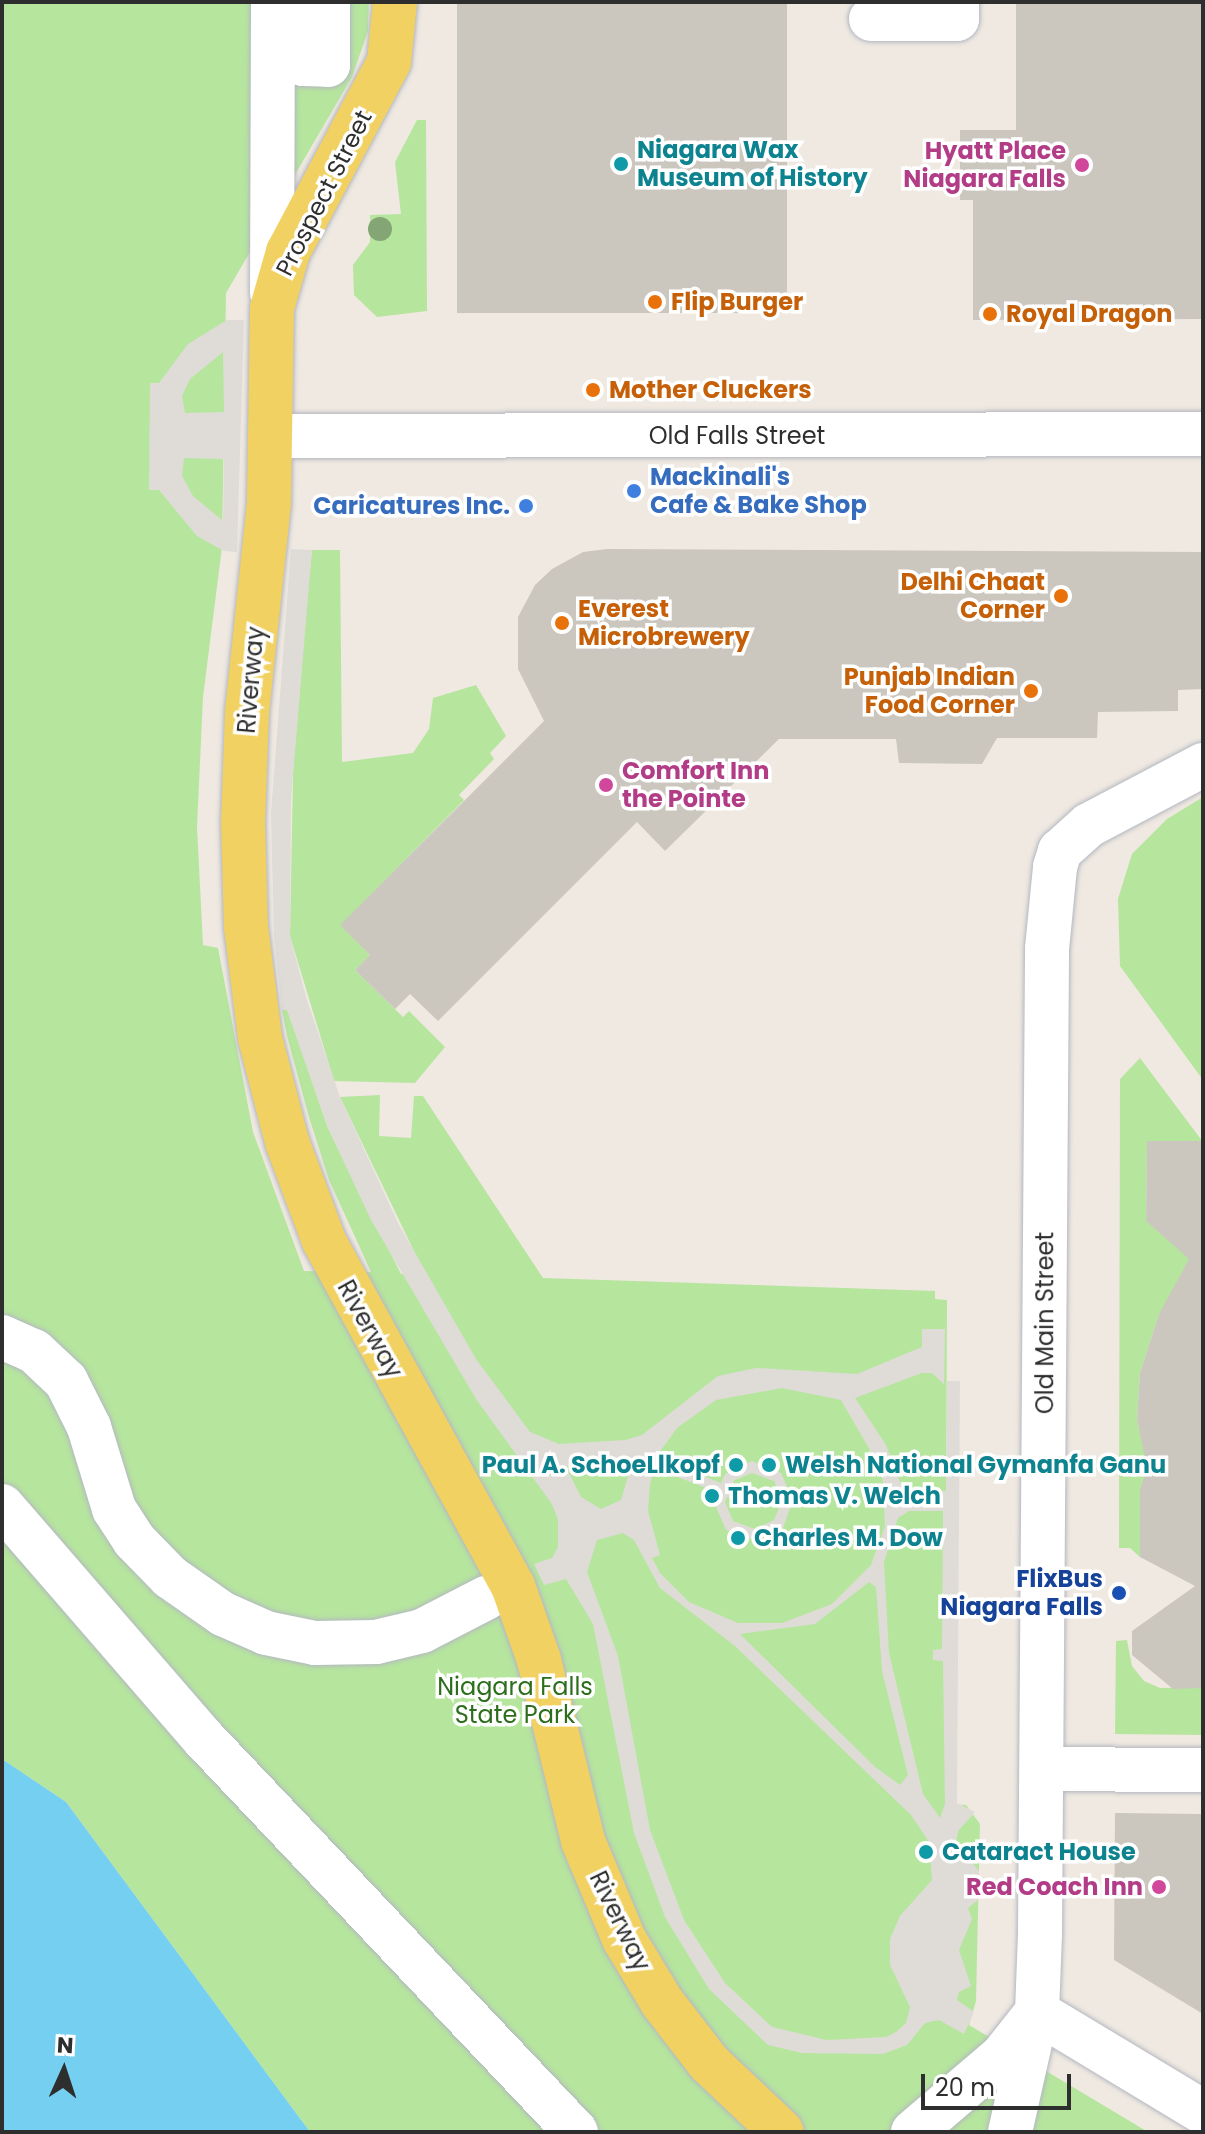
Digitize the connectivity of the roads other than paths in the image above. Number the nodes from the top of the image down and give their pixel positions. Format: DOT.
graph roads {
  1 [pos="273,2"];
  2 [pos="304,2"];
  3 [pos="328,2"];
  4 [pos="395,2"];
  5 [pos="957,2"];
  6 [pos="871,19"];
  7 [pos="272,308"];
  8 [pos="1203,434"];
  9 [pos="272,436"];
  10 [pos="1203,765"];
  11 [pos="2,1337"];
  12 [pos="2,1506"];
  13 [pos="486,1598"];
  14 [pos="1043,1769"];
  15 [pos="1203,1770"];
  16 [pos="1037,2012"];
  17 [pos="1203,2112"];
  18 [pos="576,2132"];
  19 [pos="782,2132"];
  20 [pos="913,2132"];
  21 [pos="1010,2132"];
  1 -- 7 [label="street"];
  2 -- 3 [label="street"];
  4 -- 7 [label="main road, Prospect Street"];
  5 -- 6 [label="street"];
  7 -- 9 [label="main road, Prospect Street"];
  8 -- 9 [label="street, Old Falls Street"];
  9 -- 19 [label="main road, Riverway"];
  10 -- 14 [label="street, Old Main Street"];
  11 -- 13 [label="street"];
  12 -- 18 [label="street"];
  14 -- 15 [label="street"];
  14 -- 16 [label="street, Old Main Street"];
  16 -- 17 [label="street"];
  16 -- 20 [label="street"];
  16 -- 21 [label="street, Old Main Street"];
}
